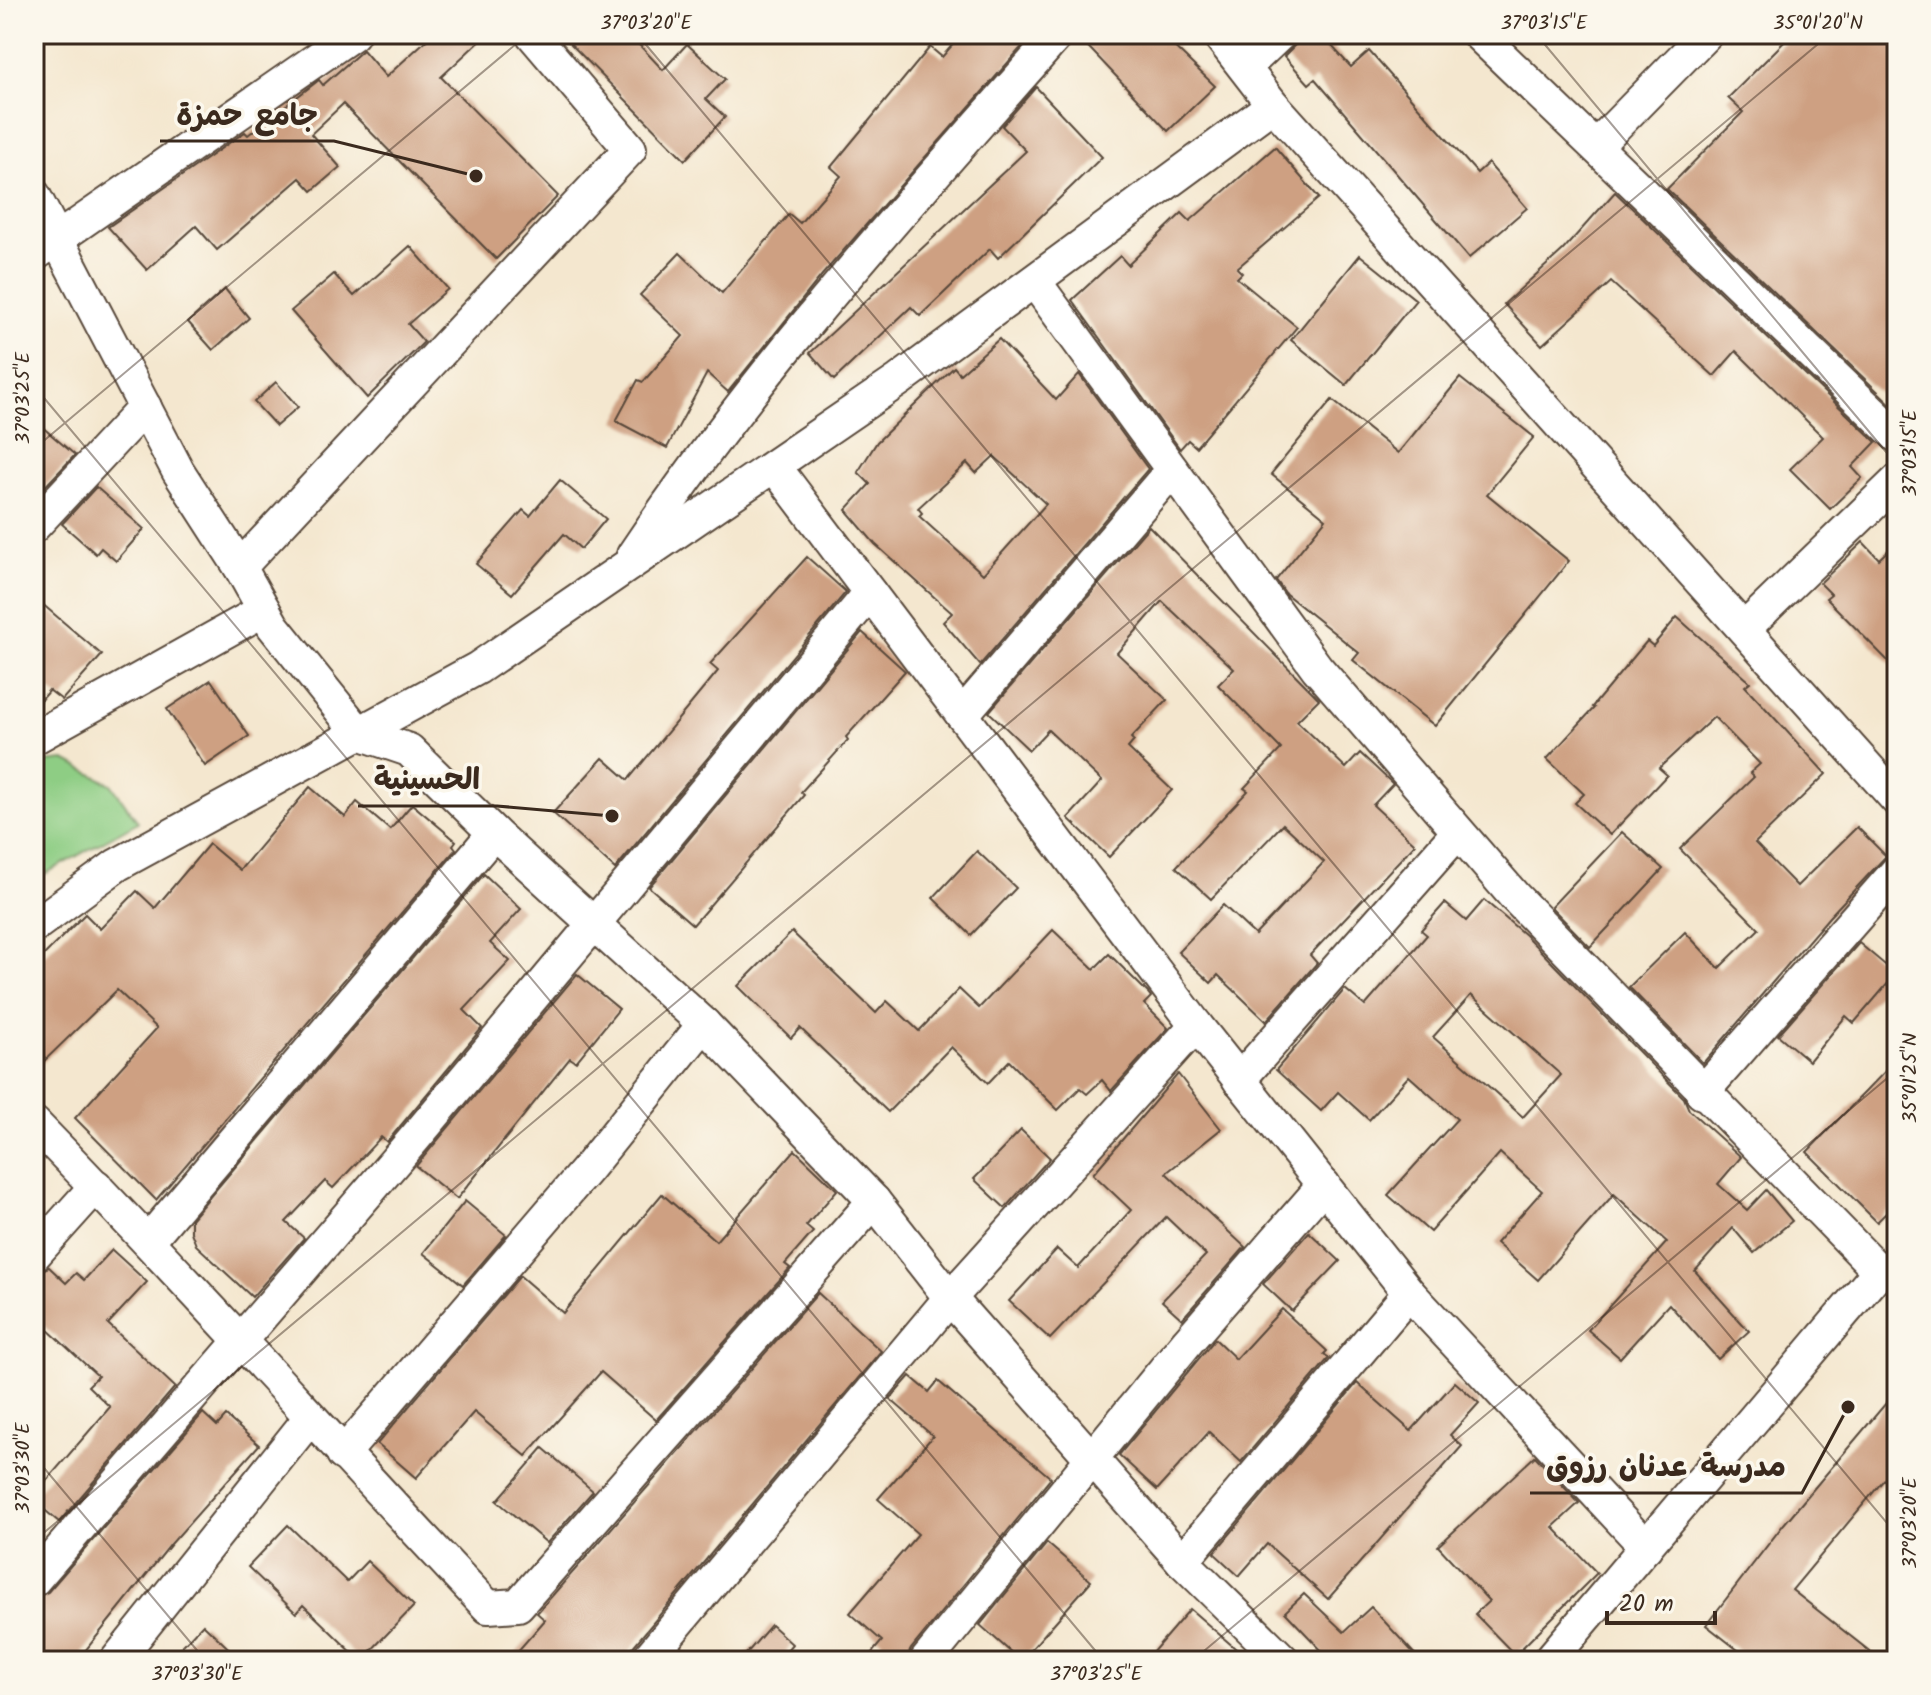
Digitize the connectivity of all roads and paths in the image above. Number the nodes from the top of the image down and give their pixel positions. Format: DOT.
graph roads {
  1 [pos="353,34"];
  2 [pos="532,34"];
  3 [pos="1058,34"];
  4 [pos="1218,34"];
  5 [pos="1280,34"];
  6 [pos="1478,34"];
  7 [pos="1706,34"];
  8 [pos="1245,67"];
  9 [pos="1273,105"];
  10 [pos="1597,145"];
  11 [pos="34,195"];
  12 [pos="46,246"];
  13 [pos="1035,282"];
  14 [pos="145,407"];
  15 [pos="1897,436"];
  16 [pos="775,467"];
  17 [pos="1172,470"];
  18 [pos="1897,481"];
  19 [pos="34,526"];
  20 [pos="240,567"];
  21 [pos="623,570"];
  22 [pos="870,593"];
  23 [pos="264,610"];
  24 [pos="1744,629"];
  25 [pos="962,715"];
  26 [pos="359,733"];
  27 [pos="34,738"];
  28 [pos="1897,800"];
  29 [pos="1458,832"];
  30 [pos="494,833"];
  31 [pos="1897,871"];
  32 [pos="593,924"];
  33 [pos="34,926"];
  34 [pos="704,1024"];
  35 [pos="1196,1025"];
  36 [pos="1239,1080"];
  37 [pos="1702,1093"];
  38 [pos="34,1123"];
  39 [pos="1324,1185"];
  40 [pos="96,1186"];
  41 [pos="874,1201"];
  42 [pos="149,1240"];
  43 [pos="34,1255"];
  44 [pos="1888,1267"];
  45 [pos="1409,1293"];
  46 [pos="950,1298"];
  47 [pos="240,1342"];
  48 [pos="309,1419"];
  49 [pos="343,1454"];
  50 [pos="1092,1458"];
  51 [pos="1646,1547"];
  52 [pos="1182,1561"];
  53 [pos="34,1580"];
  54 [pos="117,1661"];
  55 [pos="646,1661"];
  56 [pos="926,1661"];
  57 [pos="1284,1661"];
  58 [pos="1549,1661"];
  1 -- 12 [label="street"];
  2 -- 20 [label="street"];
  3 -- 21 [label="street"];
  4 -- 8 [label="street"];
  5 -- 8 [label="street"];
  6 -- 10 [label="street"];
  7 -- 10 [label="street"];
  8 -- 9 [label="street"];
  9 -- 13 [label="street"];
  9 -- 24 [label="street"];
  10 -- 15 [label="street"];
  11 -- 12 [label="street"];
  12 -- 14 [label="street"];
  13 -- 16 [label="street"];
  13 -- 17 [label="street"];
  14 -- 19 [label="street"];
  14 -- 20 [label="street"];
  16 -- 21 [label="street"];
  16 -- 22 [label="street"];
  17 -- 25 [label="street"];
  17 -- 29 [label="street"];
  18 -- 24 [label="street"];
  20 -- 23 [label="street"];
  21 -- 26 [label="street"];
  22 -- 25 [label="street"];
  22 -- 32 [label="street"];
  23 -- 26 [label="street"];
  23 -- 27 [label="street"];
  24 -- 28 [label="street"];
  25 -- 35 [label="street"];
  26 -- 30 [label="street"];
  26 -- 33 [label="street"];
  29 -- 36 [label="street"];
  29 -- 37 [label="street"];
  30 -- 32 [label="street"];
  30 -- 42 [label="street"];
  31 -- 37 [label="street"];
  32 -- 34 [label="street"];
  32 -- 47 [label="street"];
  34 -- 41 [label="street"];
  34 -- 49 [label="street"];
  35 -- 36 [label="street"];
  35 -- 46 [label="street"];
  36 -- 39 [label="street"];
  37 -- 44 [label="street"];
  38 -- 40 [label="street"];
  39 -- 45 [label="street"];
  39 -- 50 [label="street"];
  40 -- 42 [label="street"];
  40 -- 43 [label="street"];
  41 -- 46 [label="street"];
  41 -- 49 [label="street"];
  42 -- 47 [label="street"];
  44 -- 51 [label="street"];
  45 -- 51 [label="street"];
  45 -- 52 [label="street"];
  46 -- 50 [label="street"];
  46 -- 55 [label="street"];
  47 -- 48 [label="street"];
  47 -- 53 [label="street"];
  48 -- 49 [label="street"];
  48 -- 54 [label="street"];
  50 -- 52 [label="street"];
  50 -- 56 [label="street"];
  51 -- 58 [label="street"];
  52 -- 57 [label="street"];
}
